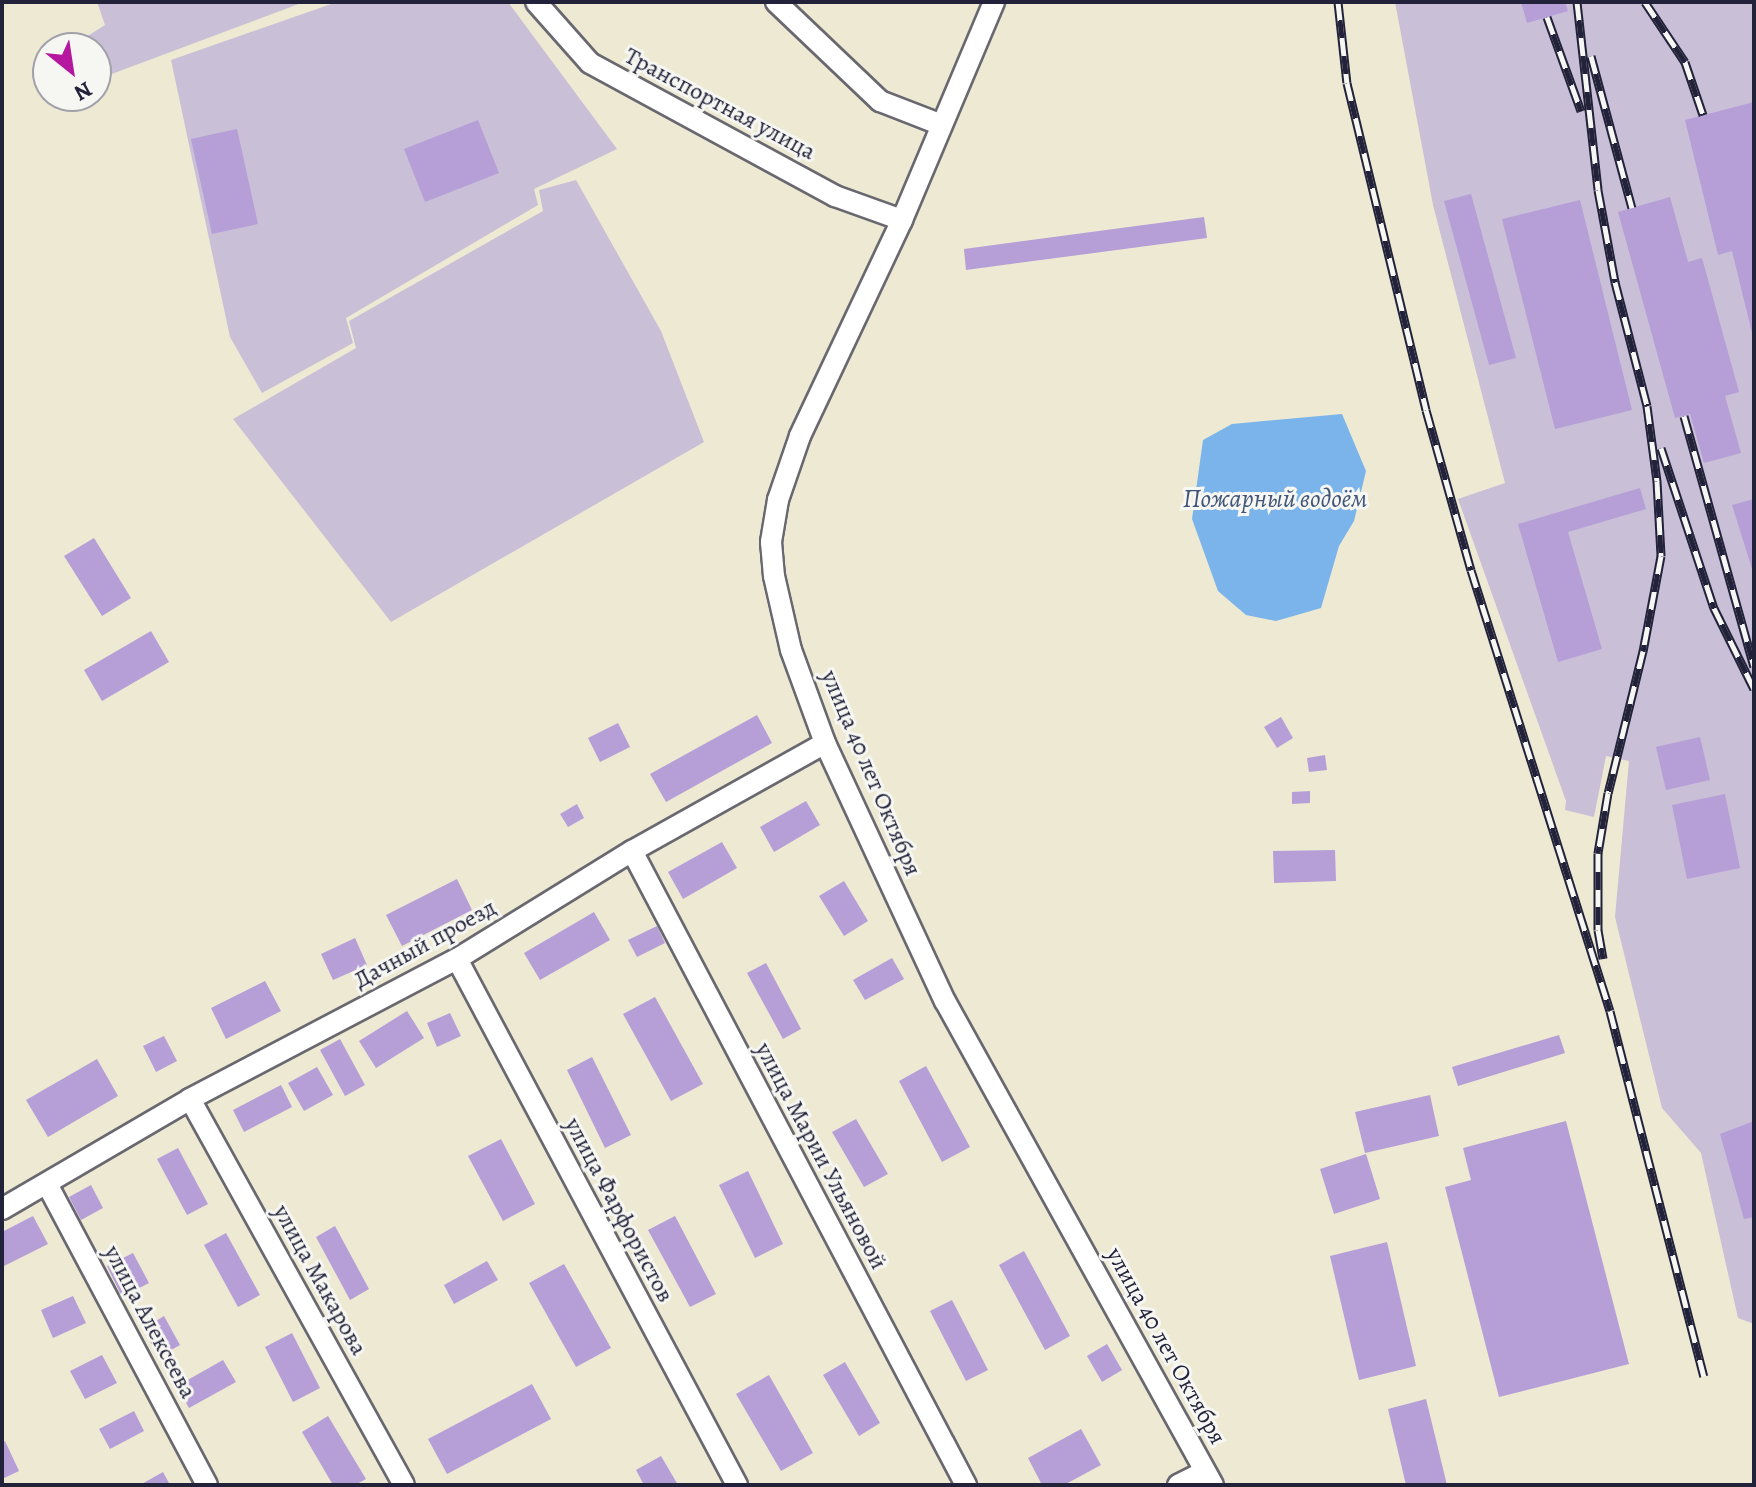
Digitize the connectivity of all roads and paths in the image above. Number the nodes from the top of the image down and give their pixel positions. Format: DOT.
graph roads {
  1 [pos="536,2"];
  2 [pos="776,2"];
  3 [pos="994,2"];
  4 [pos="942,125"];
  5 [pos="902,220"];
  6 [pos="825,743"];
  7 [pos="632,851"];
  8 [pos="457,959"];
  9 [pos="190,1099"];
  10 [pos="47,1184"];
  11 [pos="2,1209"];
  12 [pos="1209,1478"];
  13 [pos="207,1485"];
  14 [pos="404,1485"];
  15 [pos="737,1485"];
  16 [pos="966,1485"];
  17 [pos="1178,1485"];
  1 -- 5 [label="street, Транспортная улица"];
  2 -- 4 [label="street"];
  3 -- 4 [label="street, улица 40 лет Октября"];
  4 -- 5 [label="street, улица 40 лет Октября"];
  5 -- 6 [label="street, улица 40 лет Октября"];
  6 -- 7 [label="street, Дачный проезд"];
  6 -- 12 [label="street, улица 40 лет Октября"];
  7 -- 8 [label="street, Дачный проезд"];
  7 -- 16 [label="street, улица Марии Ульяновой"];
  8 -- 9 [label="street, Дачный проезд"];
  8 -- 15 [label="street, улица Фарфористов"];
  9 -- 10 [label="street, Дачный проезд"];
  9 -- 14 [label="street, улица Макарова"];
  10 -- 11 [label="street, Дачный проезд"];
  10 -- 13 [label="street, улица Алексеева"];
  12 -- 17 [label="street"];
}
